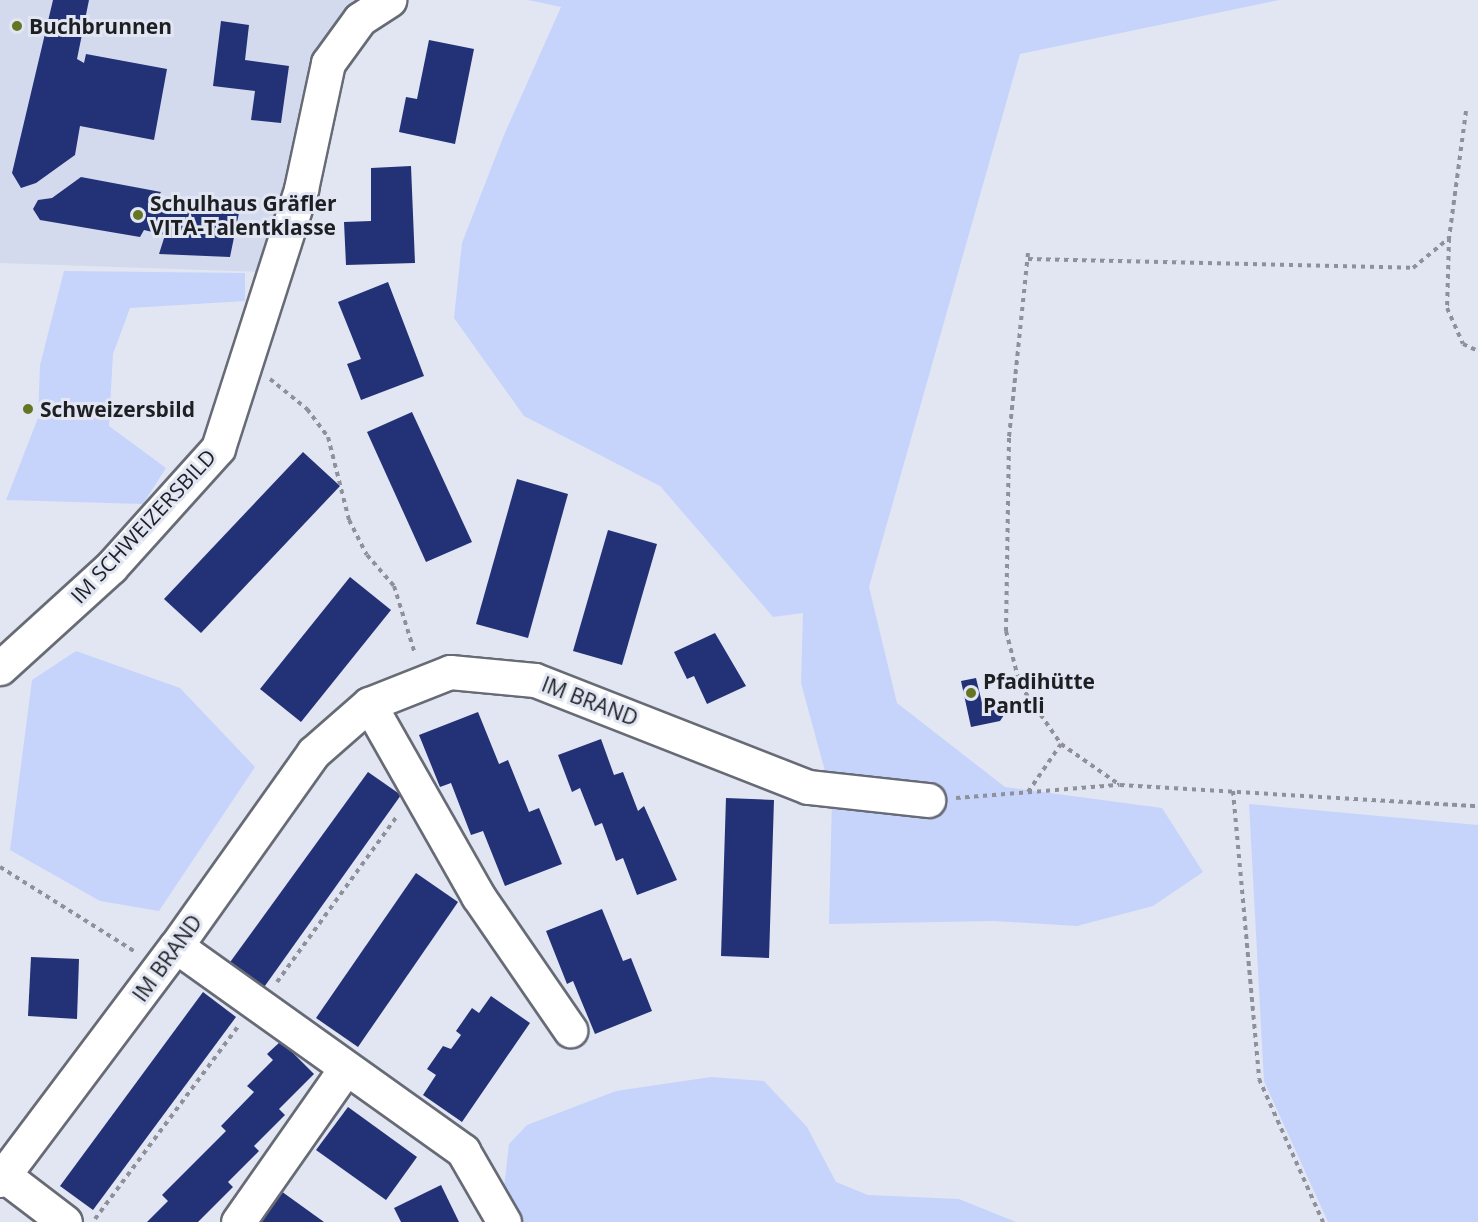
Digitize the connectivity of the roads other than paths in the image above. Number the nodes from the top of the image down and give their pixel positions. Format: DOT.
graph roads {
  1 [pos="389,0"];
  2 [pos="0,668"];
  3 [pos="369,704"];
  4 [pos="928,800"];
  5 [pos="168,956"];
  6 [pos="570,1030"];
  7 [pos="346,1068"];
  8 [pos="3,1178"];
  9 [pos="65,1222"];
  10 [pos="238,1222"];
  11 [pos="504,1222"];
  1 -- 2 [label="street, IM SCHWEIZERSBILD"];
  3 -- 4 [label="street, IM BRAND"];
  3 -- 5 [label="street, IM BRAND"];
  3 -- 6 [label="street"];
  5 -- 7 [label="street"];
  5 -- 8 [label="street, IM BRAND"];
  7 -- 10 [label="street"];
  7 -- 11 [label="street"];
  8 -- 9 [label="street"];
}
